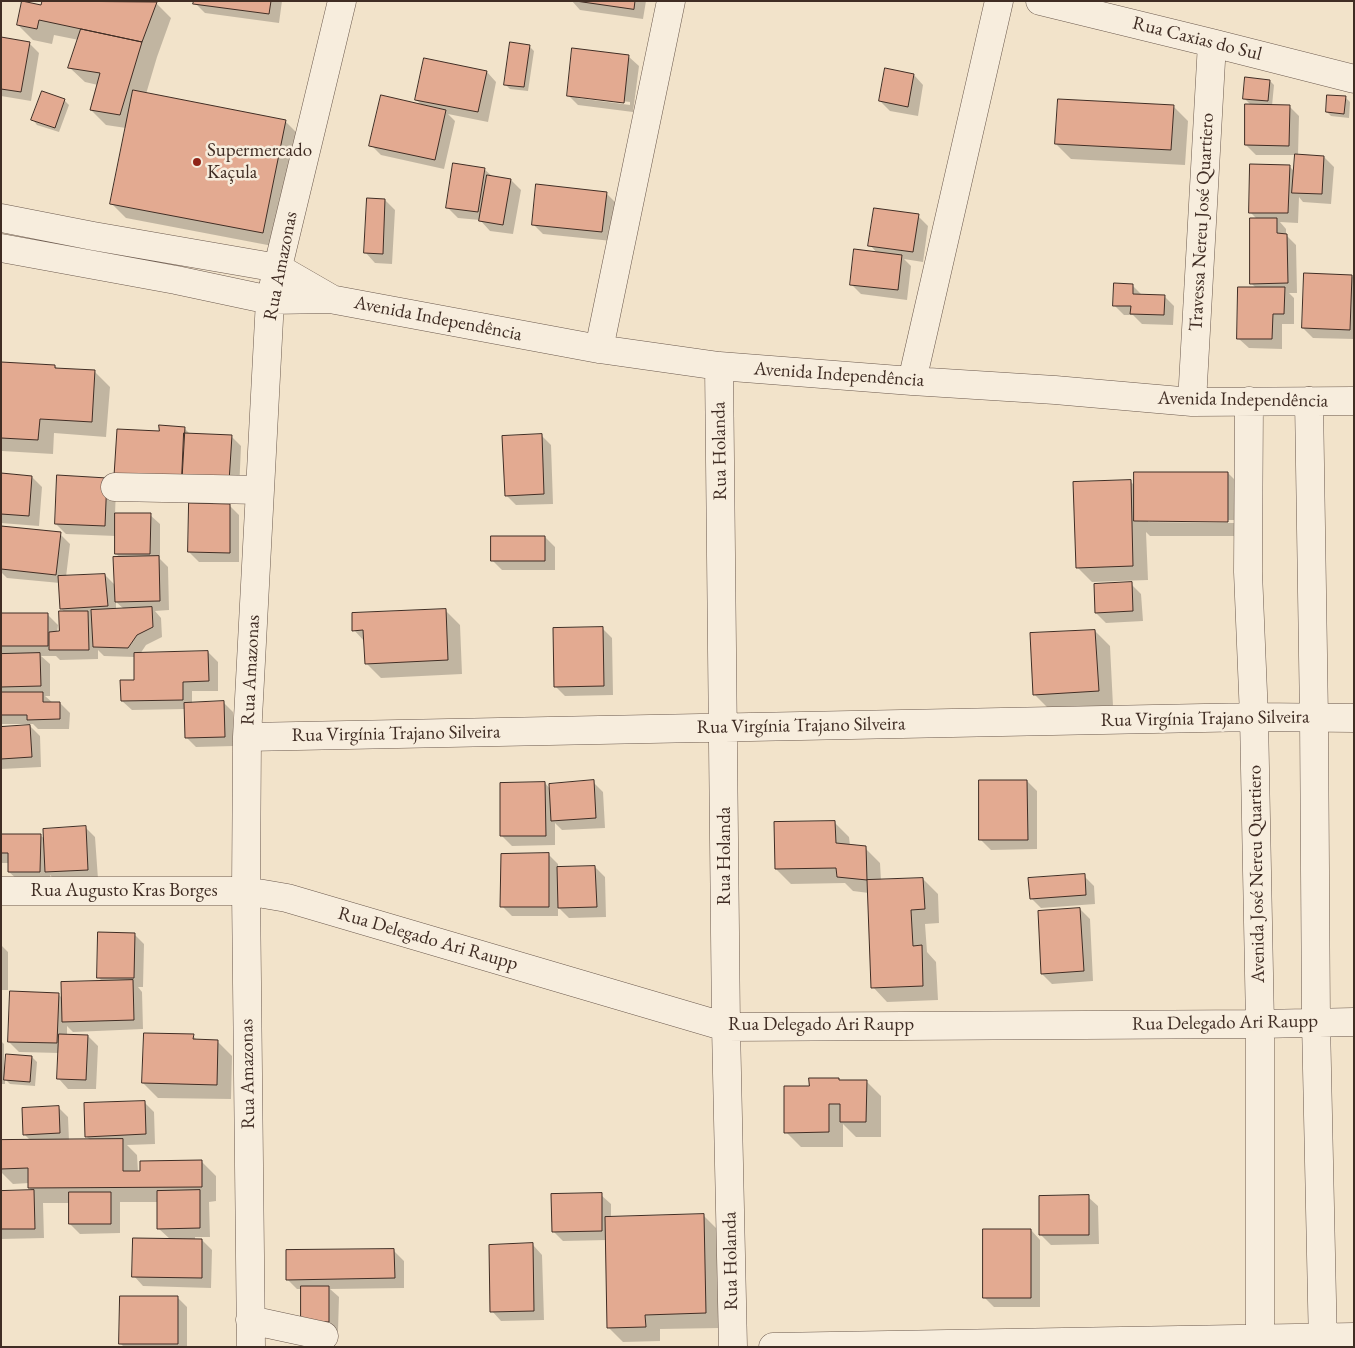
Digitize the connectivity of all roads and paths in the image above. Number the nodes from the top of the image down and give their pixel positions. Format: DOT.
graph roads {
  1 [pos="342,1"];
  2 [pos="672,1"];
  3 [pos="999,1"];
  4 [pos="1040,1"];
  5 [pos="1212,42"];
  6 [pos="1354,79"];
  7 [pos="1,218"];
  8 [pos="93,236"];
  9 [pos="1,248"];
  10 [pos="86,264"];
  11 [pos="278,268"];
  12 [pos="330,298"];
  13 [pos="270,300"];
  14 [pos="599,349"];
  15 [pos="719,366"];
  16 [pos="912,381"];
  17 [pos="1250,401"];
  18 [pos="1309,401"];
  19 [pos="1354,401"];
  20 [pos="1192,402"];
  21 [pos="115,487"];
  22 [pos="260,490"];
  23 [pos="1254,717"];
  24 [pos="1314,718"];
  25 [pos="1354,718"];
  26 [pos="724,728"];
  27 [pos="247,737"];
  28 [pos="246,890"];
  29 [pos="1,891"];
  30 [pos="1316,1022"];
  31 [pos="1354,1022"];
  32 [pos="1260,1024"];
  33 [pos="726,1027"];
  34 [pos="250,1320"];
  35 [pos="324,1336"];
  36 [pos="1354,1337"];
  37 [pos="1260,1342"];
  38 [pos="1323,1342"];
  39 [pos="251,1347"];
  40 [pos="733,1347"];
  41 [pos="773,1347"];
  1 -- 11 [label="street, Rua Amazonas"];
  2 -- 14 [label="street"];
  3 -- 16 [label="street"];
  4 -- 5 [label="street, Rua Caxias do Sul"];
  5 -- 6 [label="street, Rua Caxias do Sul"];
  5 -- 20 [label="street, Travessa Nereu José Quartiero"];
  7 -- 8 [label="street, Avenida Independência"];
  8 -- 10 [label="street"];
  8 -- 11 [label="street, Avenida Independência"];
  9 -- 10 [label="street, Avenida Independência"];
  10 -- 13 [label="street, Avenida Independência"];
  11 -- 12 [label="street, Avenida Independência"];
  11 -- 13 [label="street, Rua Amazonas"];
  12 -- 13 [label="street, Avenida Independência"];
  12 -- 14 [label="street, Avenida Independência"];
  13 -- 22 [label="street, Rua Amazonas"];
  14 -- 15 [label="street, Avenida Independência"];
  15 -- 16 [label="street, Avenida Independência"];
  15 -- 26 [label="street, Rua Holanda"];
  16 -- 20 [label="street, Avenida Independência"];
  17 -- 18 [label="street, Avenida Independência"];
  17 -- 20 [label="street, Avenida Independência"];
  17 -- 23 [label="street, Avenida José Nereu Quartiero"];
  18 -- 19 [label="street, Avenida Independência"];
  18 -- 24 [label="street"];
  21 -- 22 [label="street"];
  22 -- 27 [label="street, Rua Amazonas"];
  23 -- 24 [label="street, Rua Virgínia Trajano Silveira"];
  23 -- 26 [label="street, Rua Virgínia Trajano Silveira"];
  23 -- 32 [label="street, Avenida José Nereu Quartiero"];
  24 -- 25 [label="street, Rua Virgínia Trajano Silveira"];
  24 -- 30 [label="street"];
  26 -- 27 [label="street, Rua Virgínia Trajano Silveira"];
  26 -- 33 [label="street, Rua Holanda"];
  27 -- 28 [label="street, Rua Amazonas"];
  28 -- 29 [label="street, Rua Augusto Kras Borges"];
  28 -- 33 [label="street, Rua Delegado Ari Raupp"];
  28 -- 34 [label="street, Rua Amazonas"];
  30 -- 31 [label="street, Rua Delegado Ari Raupp"];
  30 -- 32 [label="street, Rua Delegado Ari Raupp"];
  30 -- 38 [label="street"];
  32 -- 33 [label="street, Rua Delegado Ari Raupp"];
  32 -- 37 [label="street, Avenida José Nereu Quartiero"];
  33 -- 40 [label="street, Rua Holanda"];
  34 -- 35 [label="street"];
  34 -- 39 [label="street, Rua Amazonas"];
  36 -- 38 [label="street"];
  37 -- 38 [label="street"];
  37 -- 41 [label="street"];
}
